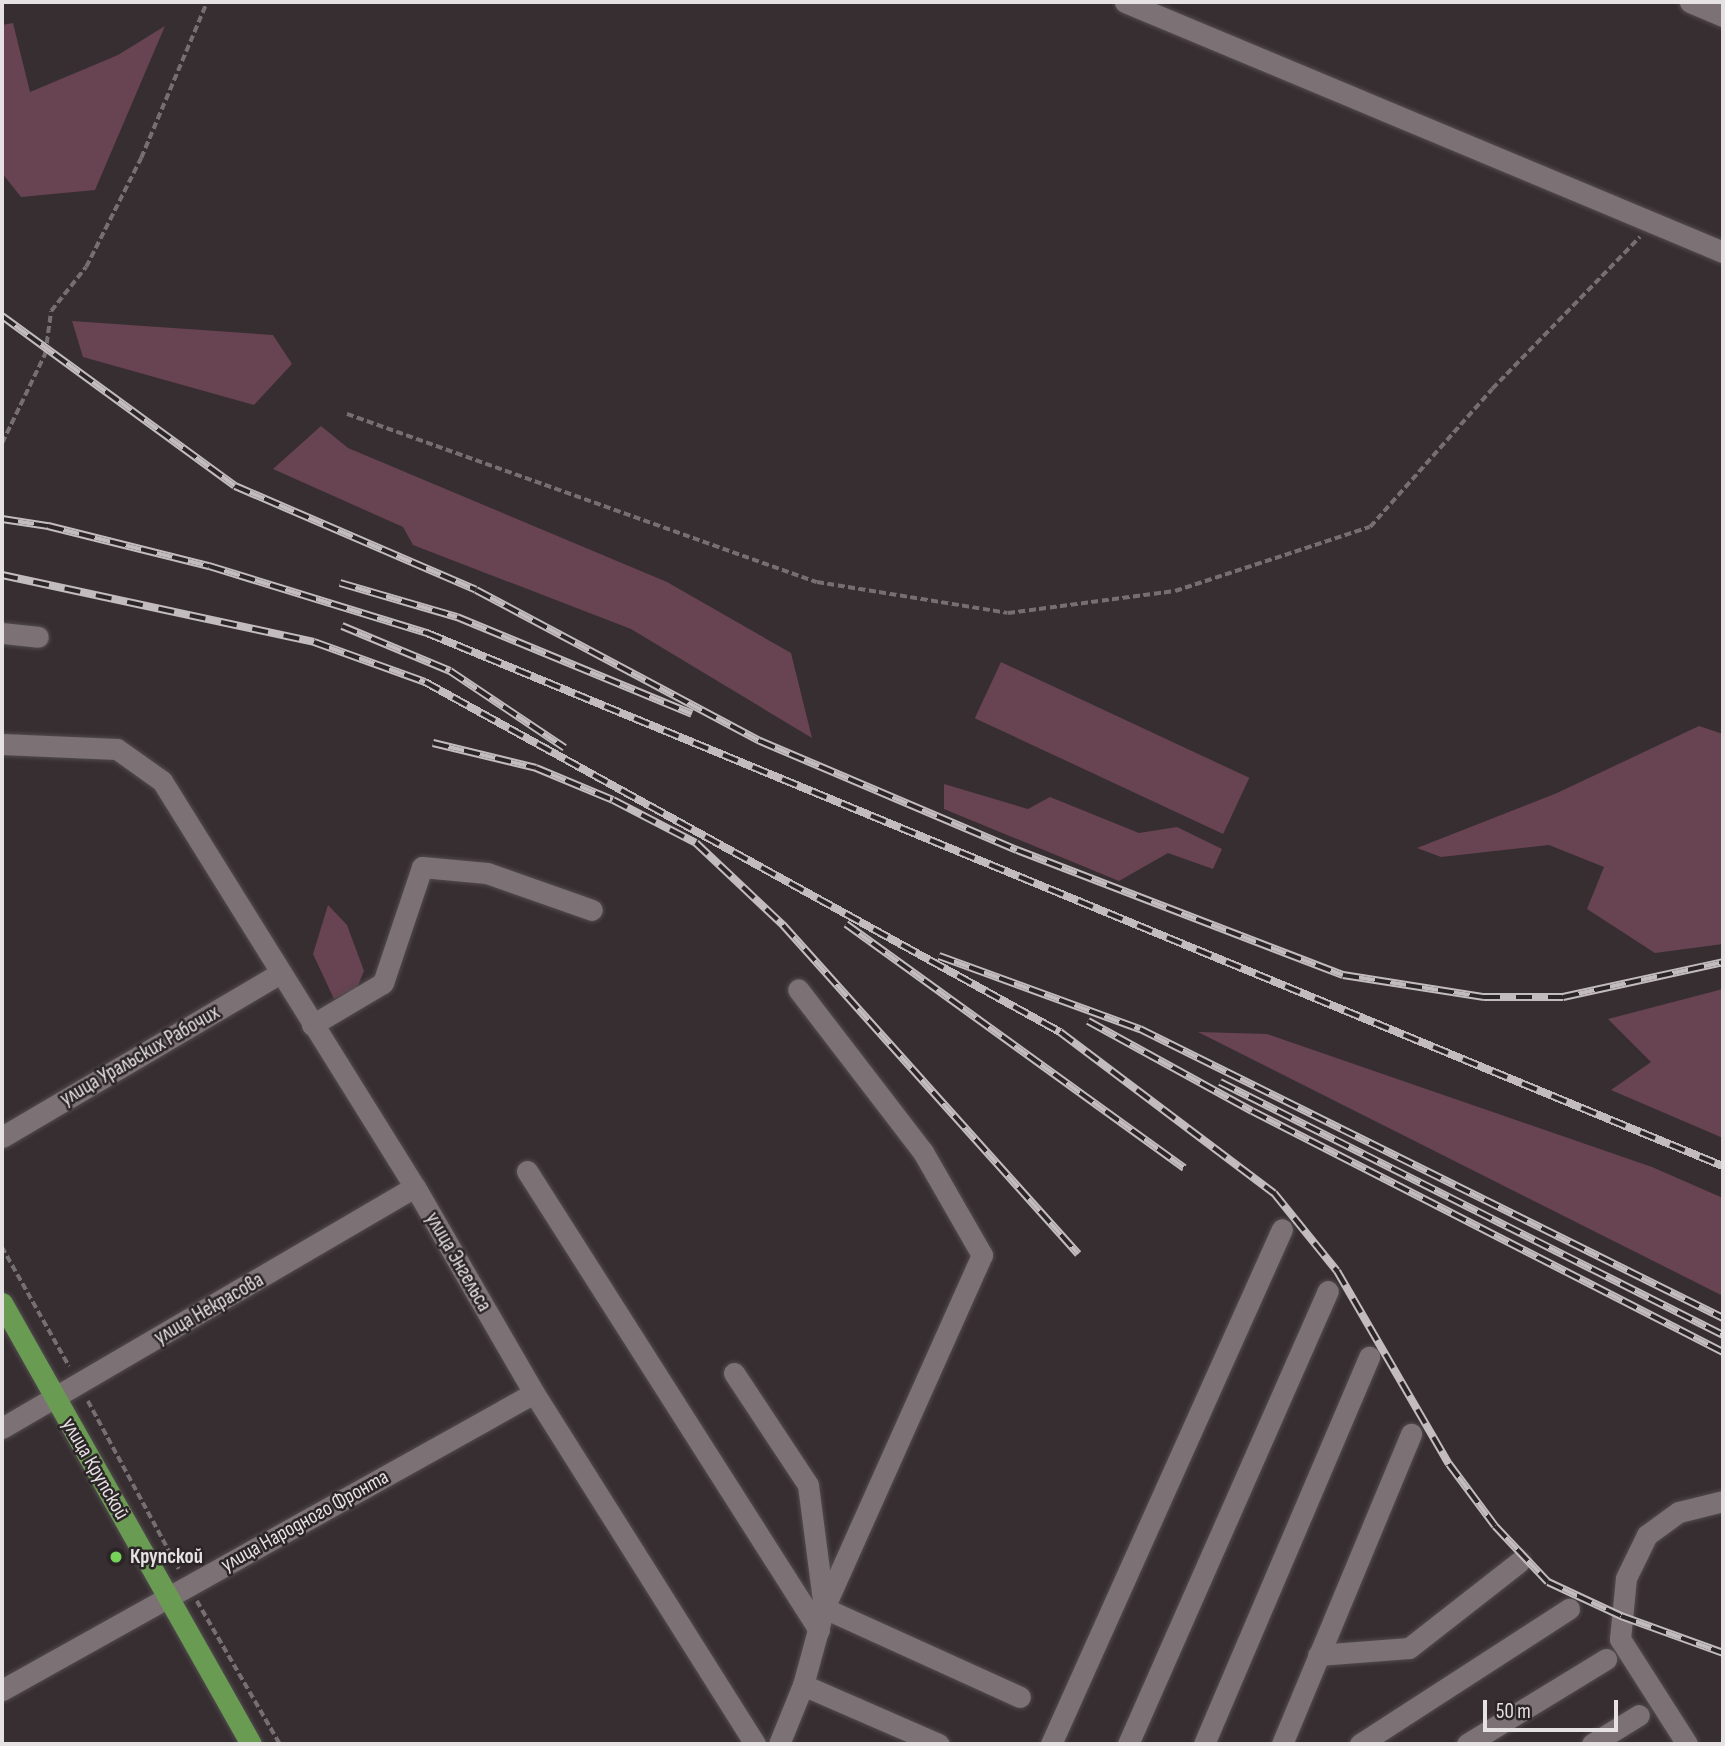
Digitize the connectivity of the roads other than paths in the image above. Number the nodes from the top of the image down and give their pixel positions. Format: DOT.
graph roads {
  1 [pos="1125,2"];
  2 [pos="1690,2"];
  3 [pos="1723,16"];
  4 [pos="1723,252"];
  5 [pos="2,633"];
  6 [pos="38,637"];
  7 [pos="2,744"];
  8 [pos="592,910"];
  9 [pos="279,974"];
  10 [pos="798,989"];
  11 [pos="312,1026"];
  12 [pos="2,1137"];
  13 [pos="527,1171"];
  14 [pos="415,1187"];
  15 [pos="1282,1229"];
  16 [pos="1328,1291"];
  17 [pos="2,1303"];
  18 [pos="1369,1357"];
  19 [pos="734,1373"];
  20 [pos="534,1393"];
  21 [pos="56,1399"];
  22 [pos="2,1428"];
  23 [pos="1410,1434"];
  24 [pos="1723,1501"];
  25 [pos="1519,1562"];
  26 [pos="168,1597"];
  27 [pos="824,1608"];
  28 [pos="1569,1609"];
  29 [pos="819,1630"];
  30 [pos="1318,1654"];
  31 [pos="1606,1660"];
  32 [pos="803,1685"];
  33 [pos="2,1689"];
  34 [pos="1020,1697"];
  35 [pos="1639,1715"];
  36 [pos="251,1744"];
  37 [pos="755,1744"];
  38 [pos="779,1744"];
  39 [pos="939,1744"];
  40 [pos="1051,1744"];
  41 [pos="1128,1744"];
  42 [pos="1204,1744"];
  43 [pos="1282,1744"];
  44 [pos="1360,1744"];
  45 [pos="1467,1744"];
  46 [pos="1592,1744"];
  47 [pos="1687,1744"];
  1 -- 4 [label="street"];
  2 -- 3 [label="street"];
  5 -- 6 [label="street"];
  7 -- 9 [label="street, улица Энгельса"];
  8 -- 11 [label="street"];
  9 -- 11 [label="street, улица Энгельса"];
  9 -- 12 [label="street, улица Уральских Рабочих"];
  10 -- 27 [label="street"];
  11 -- 14 [label="street, улица Энгельса"];
  13 -- 29 [label="street"];
  14 -- 20 [label="street, улица Энгельса"];
  14 -- 21 [label="street, улица Некрасова"];
  15 -- 40 [label="street"];
  16 -- 41 [label="street"];
  17 -- 21 [label="main road, улица Крупской"];
  18 -- 42 [label="street"];
  19 -- 27 [label="street"];
  20 -- 26 [label="street, улица Народного Фронта"];
  20 -- 37 [label="street, улица Энгельса"];
  21 -- 22 [label="street, улица Некрасова"];
  21 -- 26 [label="main road, улица Крупской"];
  23 -- 30 [label="street"];
  24 -- 47 [label="street"];
  25 -- 30 [label="street"];
  26 -- 33 [label="street, улица Народного Фронта"];
  26 -- 36 [label="main road, улица Крупской"];
  27 -- 29 [label="street"];
  27 -- 34 [label="street"];
  28 -- 44 [label="street"];
  29 -- 32 [label="street"];
  30 -- 43 [label="street"];
  31 -- 45 [label="street"];
  32 -- 38 [label="street"];
  32 -- 39 [label="street"];
  35 -- 46 [label="street"];
}
